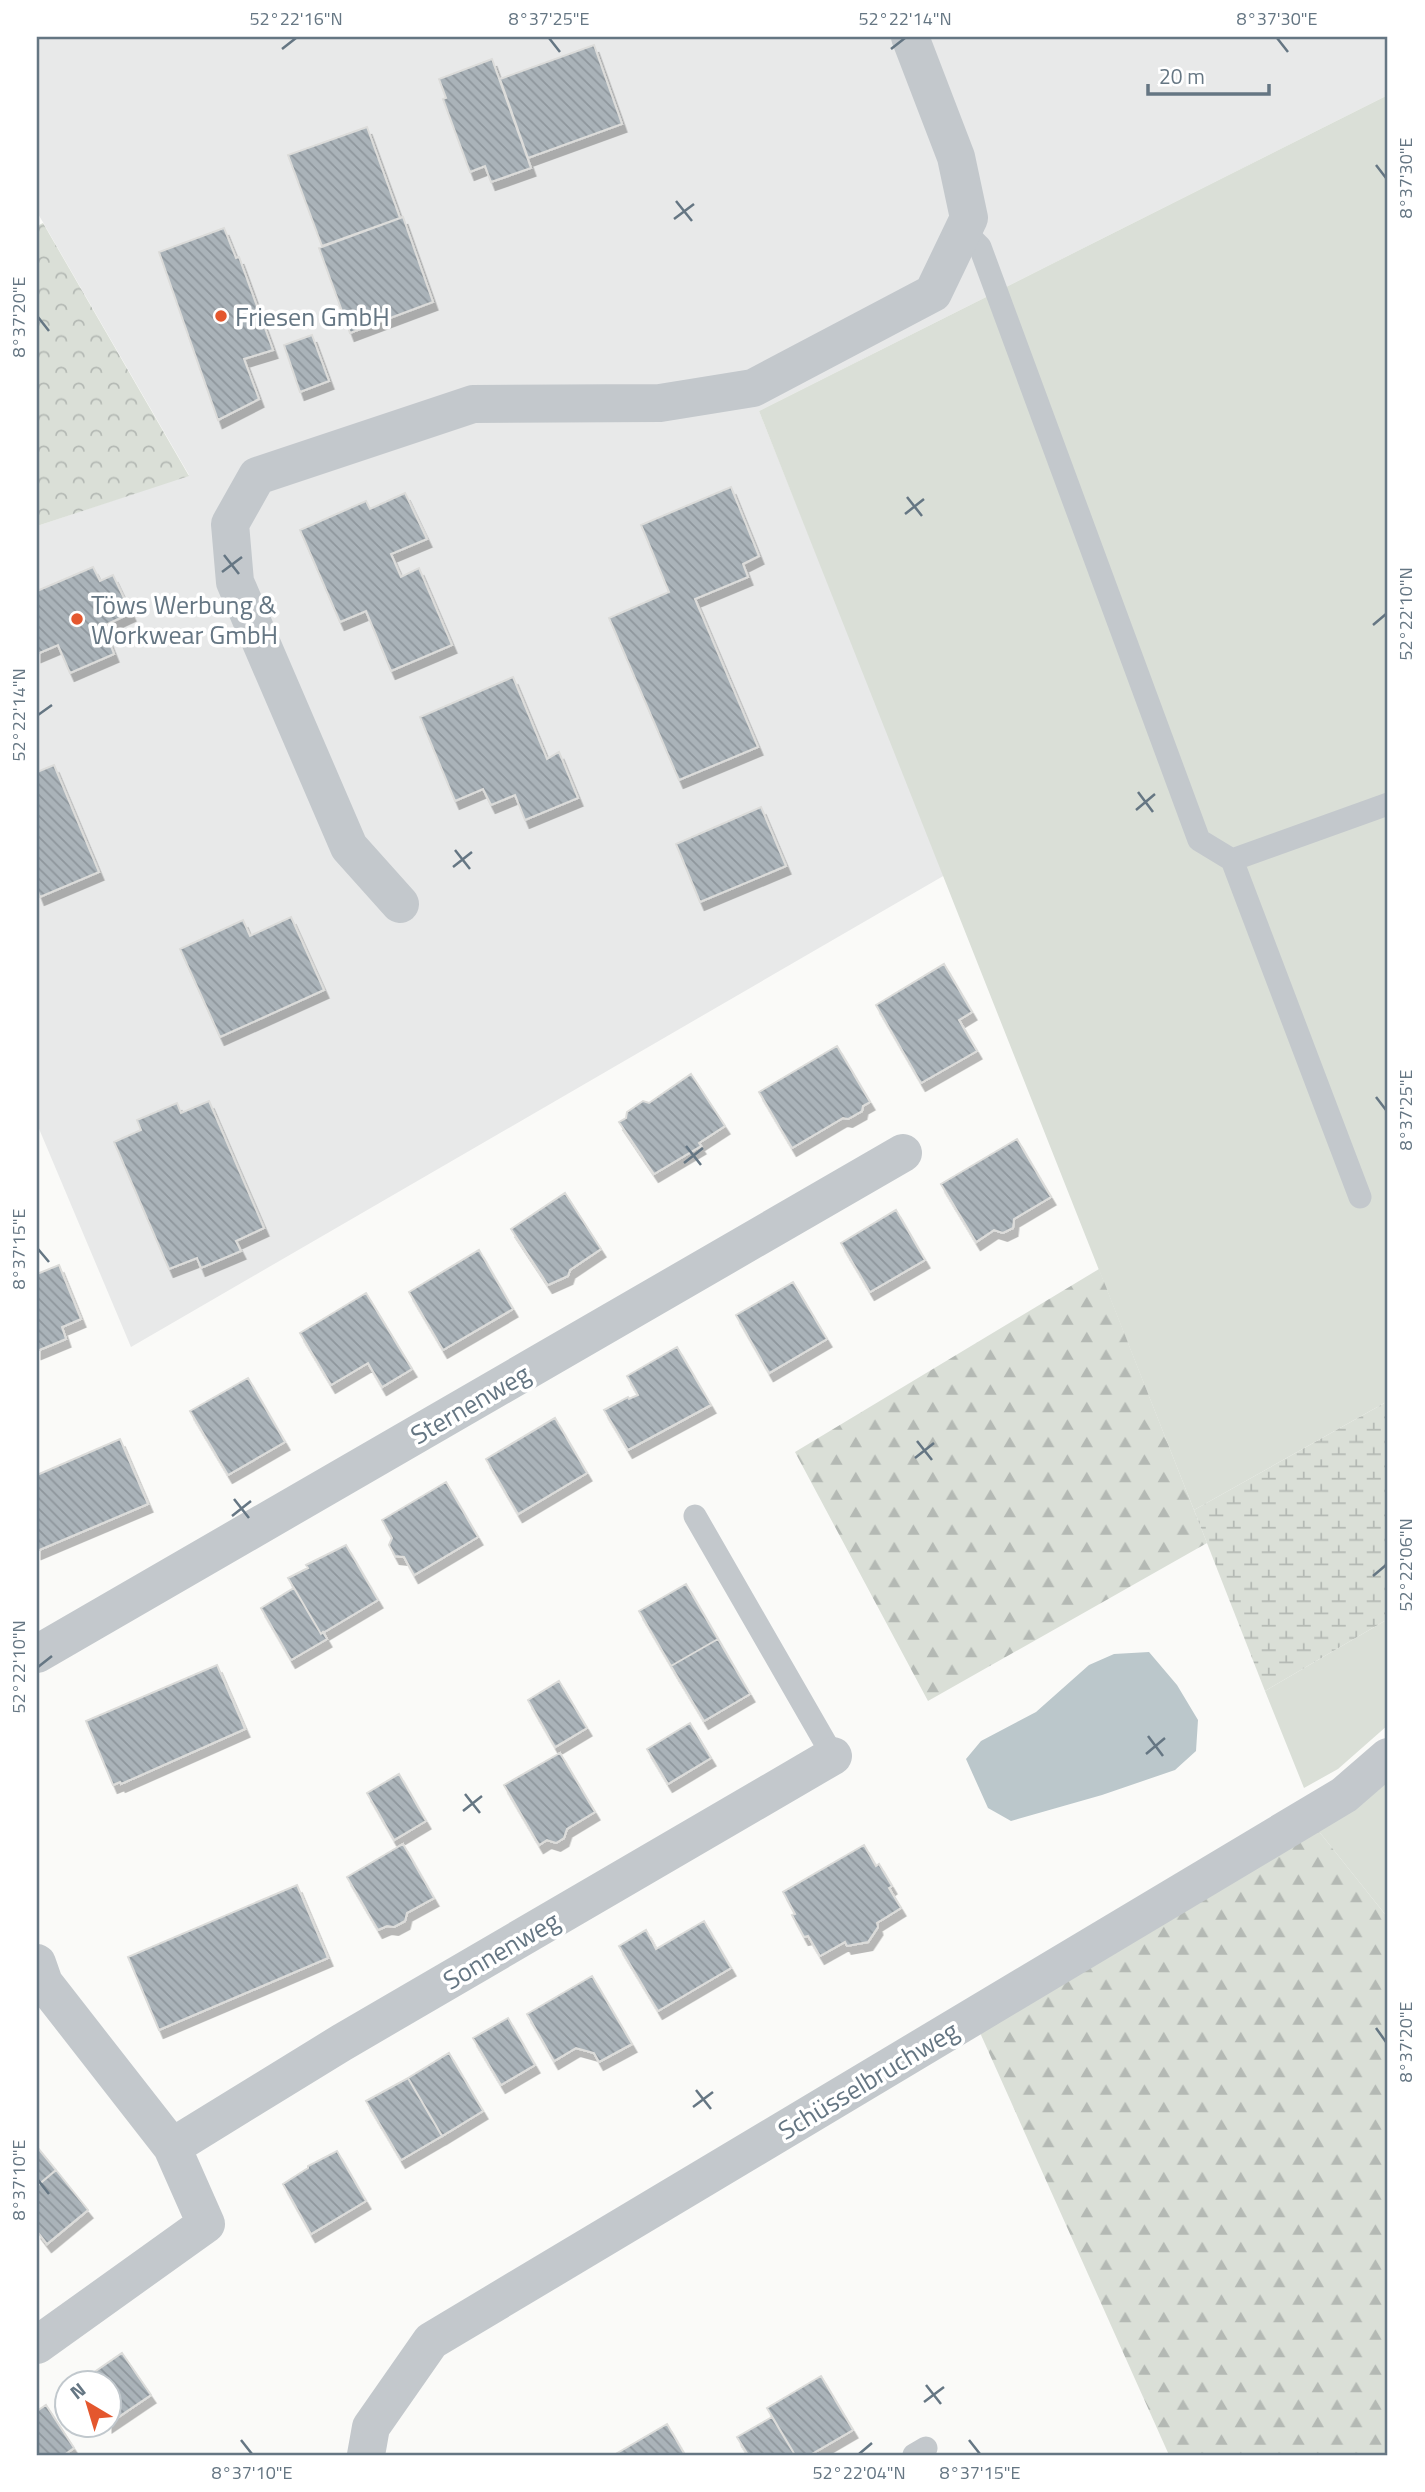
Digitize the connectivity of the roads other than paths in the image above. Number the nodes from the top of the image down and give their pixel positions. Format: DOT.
graph roads {
  1 [pos="910,37"];
  2 [pos="963,230"];
  3 [pos="1388,804"];
  4 [pos="1233,860"];
  5 [pos="400,904"];
  6 [pos="903,1153"];
  7 [pos="1360,1197"];
  8 [pos="695,1516"];
  9 [pos="37,1654"];
  10 [pos="833,1756"];
  11 [pos="1388,1757"];
  12 [pos="37,1963"];
  13 [pos="172,2147"];
  14 [pos="37,2345"];
  15 [pos="369,2441"];
  1 -- 2 [label="street"];
  2 -- 4 [label="lane"];
  2 -- 5 [label="street"];
  3 -- 4 [label="lane"];
  4 -- 7 [label="lane"];
  6 -- 9 [label="street, Sternenweg"];
  8 -- 10 [label="lane"];
  10 -- 13 [label="street, Sonnenweg"];
  11 -- 15 [label="street, Schüsselbruchweg"];
  12 -- 13 [label="street"];
  13 -- 14 [label="street"];
}
